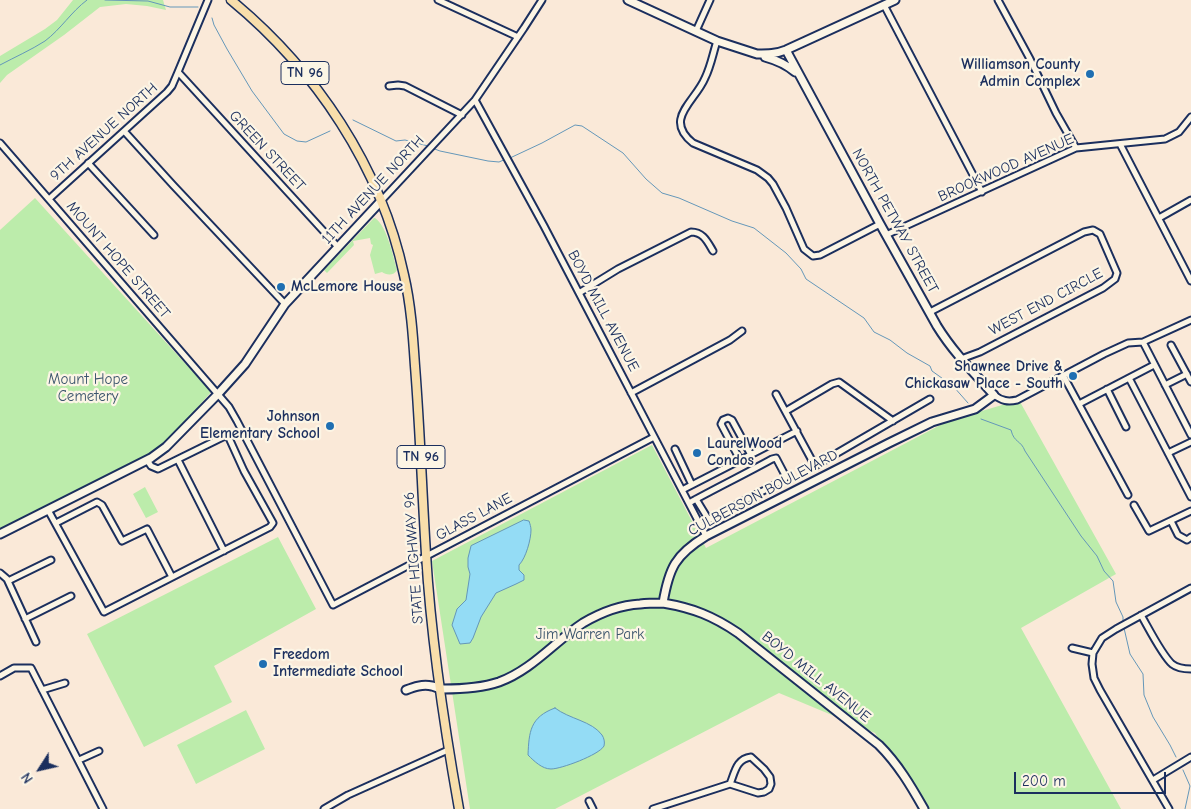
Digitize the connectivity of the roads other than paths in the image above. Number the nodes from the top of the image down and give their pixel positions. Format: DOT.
graph roads {
  1 [pos="208,0"];
  2 [pos="231,0"];
  3 [pos="438,0"];
  4 [pos="542,0"];
  5 [pos="628,0"];
  6 [pos="710,0"];
  7 [pos="895,0"];
  8 [pos="998,0"];
  9 [pos="884,5"];
  10 [pos="696,31"];
  11 [pos="518,37"];
  12 [pos="717,41"];
  13 [pos="786,50"];
  14 [pos="757,54"];
  15 [pos="178,72"];
  16 [pos="800,76"];
  17 [pos="389,86"];
  18 [pos="475,100"];
  19 [pos="462,115"];
  20 [pos="1191,117"];
  21 [pos="124,131"];
  22 [pos="0,143"];
  23 [pos="1120,144"];
  24 [pos="1076,148"];
  25 [pos="88,163"];
  26 [pos="982,192"];
  27 [pos="49,199"];
  28 [pos="1191,200"];
  29 [pos="381,201"];
  30 [pos="1158,218"];
  31 [pos="880,224"];
  32 [pos="154,235"];
  33 [pos="886,235"];
  34 [pos="338,247"];
  35 [pos="713,251"];
  36 [pos="1191,281"];
  37 [pos="579,293"];
  38 [pos="285,304"];
  39 [pos="930,312"];
  40 [pos="1191,320"];
  41 [pos="742,331"];
  42 [pos="1143,342"];
  43 [pos="1171,345"];
  44 [pos="962,359"];
  45 [pos="1154,365"];
  46 [pos="1187,374"];
  47 [pos="1064,375"];
  48 [pos="1129,378"];
  49 [pos="1191,382"];
  50 [pos="1165,385"];
  51 [pos="1107,389"];
  52 [pos="631,393"];
  53 [pos="218,394"];
  54 [pos="776,394"];
  55 [pos="994,395"];
  56 [pos="930,399"];
  57 [pos="1079,404"];
  58 [pos="786,411"];
  59 [pos="893,421"];
  60 [pos="1126,427"];
  61 [pos="797,432"];
  62 [pos="1191,435"];
  63 [pos="654,437"];
  64 [pos="1191,442"];
  65 [pos="675,449"];
  66 [pos="1168,453"];
  67 [pos="751,455"];
  68 [pos="147,460"];
  69 [pos="178,460"];
  70 [pos="740,460"];
  71 [pos="692,485"];
  72 [pos="682,490"];
  73 [pos="1128,495"];
  74 [pos="1191,497"];
  75 [pos="696,499"];
  76 [pos="689,503"];
  77 [pos="1134,505"];
  78 [pos="48,510"];
  79 [pos="1191,510"];
  80 [pos="1170,522"];
  81 [pos="56,523"];
  82 [pos="0,534"];
  83 [pos="706,536"];
  84 [pos="1191,537"];
  85 [pos="224,551"];
  86 [pos="426,556"];
  87 [pos="51,560"];
  88 [pos="0,573"];
  89 [pos="172,577"];
  90 [pos="8,581"];
  91 [pos="1191,588"];
  92 [pos="71,596"];
  93 [pos="663,603"];
  94 [pos="1141,615"];
  95 [pos="25,619"];
  96 [pos="36,642"];
  97 [pos="1072,648"];
  98 [pos="1093,653"];
  99 [pos="1191,669"];
  100 [pos="0,676"];
  101 [pos="66,683"];
  102 [pos="440,689"];
  103 [pos="42,690"];
  104 [pos="406,690"];
  105 [pos="448,750"];
  106 [pos="99,751"];
  107 [pos="1191,757"];
  108 [pos="79,760"];
  109 [pos="1153,780"];
  110 [pos="730,784"];
  111 [pos="589,801"];
  112 [pos="332,807"];
  113 [pos="103,809"];
  114 [pos="324,809"];
  115 [pos="459,809"];
  116 [pos="593,809"];
  117 [pos="654,809"];
  118 [pos="924,809"];
  119 [pos="1168,809"];
  1 -- 15 [label="street, 9TH AVENUE NORTH"];
  2 -- 29 [label="main road, STATE HIGHWAY 96 / TN 96"];
  3 -- 11 [label="street"];
  4 -- 11 [label="street, 11TH AVENUE NORTH"];
  5 -- 10 [label="street"];
  6 -- 10 [label="street"];
  7 -- 9 [label="street"];
  8 -- 24 [label="street"];
  9 -- 13 [label="street"];
  9 -- 26 [label="street"];
  10 -- 12 [label="street"];
  11 -- 18 [label="street, 11TH AVENUE NORTH"];
  12 -- 14 [label="street"];
  12 -- 31 [label="street"];
  13 -- 14 [label="street"];
  13 -- 16 [label="street, NORTH PETWAY STREET"];
  14 -- 16 [label="street"];
  15 -- 21 [label="street, 9TH AVENUE NORTH"];
  15 -- 34 [label="street, GREEN STREET"];
  16 -- 31 [label="street, NORTH PETWAY STREET"];
  17 -- 19 [label="street"];
  18 -- 19 [label="street, 11TH AVENUE NORTH"];
  18 -- 37 [label="street, BOYD MILL AVENUE"];
  19 -- 29 [label="street, 11TH AVENUE NORTH"];
  20 -- 23 [label="street, BROOKWOOD AVENUE"];
  21 -- 25 [label="street, 9TH AVENUE NORTH"];
  21 -- 38 [label="street"];
  22 -- 27 [label="street, MOUNT HOPE STREET"];
  23 -- 24 [label="street, BROOKWOOD AVENUE"];
  23 -- 30 [label="street"];
  24 -- 26 [label="street, BROOKWOOD AVENUE"];
  25 -- 27 [label="street, 9TH AVENUE NORTH"];
  25 -- 32 [label="street"];
  26 -- 33 [label="street, BROOKWOOD AVENUE"];
  27 -- 53 [label="street, MOUNT HOPE STREET"];
  28 -- 30 [label="street"];
  29 -- 34 [label="street, 11TH AVENUE NORTH"];
  29 -- 86 [label="main road, STATE HIGHWAY 96 / TN 96"];
  30 -- 36 [label="street"];
  31 -- 33 [label="street, NORTH PETWAY STREET"];
  33 -- 39 [label="street, NORTH PETWAY STREET"];
  34 -- 38 [label="street, 11TH AVENUE NORTH"];
  35 -- 37 [label="street"];
  37 -- 52 [label="street, BOYD MILL AVENUE"];
  38 -- 53 [label="street, 11TH AVENUE NORTH"];
  39 -- 44 [label="street, NORTH PETWAY STREET"];
  39 -- 44 [label="street, WEST END CIRCLE"];
  40 -- 42 [label="street"];
  41 -- 52 [label="street"];
  42 -- 45 [label="street"];
  42 -- 47 [label="street"];
  43 -- 46 [label="street"];
  44 -- 55 [label="street, NORTH PETWAY STREET"];
  45 -- 48 [label="street"];
  45 -- 50 [label="street"];
  46 -- 49 [label="street"];
  46 -- 50 [label="street"];
  47 -- 55 [label="street"];
  47 -- 57 [label="street"];
  48 -- 51 [label="street"];
  48 -- 66 [label="street"];
  50 -- 62 [label="street"];
  51 -- 57 [label="street"];
  51 -- 60 [label="street"];
  52 -- 63 [label="street, BOYD MILL AVENUE"];
  53 -- 68 [label="street, 11TH AVENUE NORTH"];
  53 -- 86 [label="street, GLASS LANE"];
  54 -- 58 [label="street"];
  55 -- 83 [label="street, CULBERSON BOULEVARD"];
  56 -- 59 [label="street"];
  57 -- 73 [label="street"];
  58 -- 59 [label="street"];
  58 -- 61 [label="street"];
  59 -- 61 [label="street"];
  61 -- 67 [label="street"];
  63 -- 72 [label="street, BOYD MILL AVENUE"];
  63 -- 86 [label="street, GLASS LANE"];
  64 -- 66 [label="street"];
  65 -- 71 [label="street"];
  66 -- 74 [label="street"];
  67 -- 70 [label="street"];
  67 -- 70 [label="street"];
  68 -- 69 [label="street"];
  68 -- 78 [label="street, 11TH AVENUE NORTH"];
  69 -- 85 [label="street"];
  69 -- 85 [label="street"];
  70 -- 71 [label="street"];
  71 -- 72 [label="street"];
  72 -- 76 [label="street, BOYD MILL AVENUE"];
  75 -- 75 [label="street"];
  75 -- 76 [label="street"];
  76 -- 83 [label="street, BOYD MILL AVENUE"];
  77 -- 80 [label="street"];
  78 -- 81 [label="street"];
  78 -- 82 [label="street, 11TH AVENUE NORTH"];
  79 -- 80 [label="street"];
  80 -- 84 [label="street"];
  81 -- 89 [label="street"];
  81 -- 89 [label="street"];
  83 -- 93 [label="street, CULBERSON BOULEVARD"];
  85 -- 89 [label="street"];
  86 -- 102 [label="main road, STATE HIGHWAY 96 / TN 96"];
  87 -- 90 [label="street"];
  88 -- 90 [label="street"];
  90 -- 95 [label="street"];
  91 -- 94 [label="street"];
  92 -- 95 [label="street"];
  93 -- 102 [label="street"];
  93 -- 118 [label="street, BOYD MILL AVENUE"];
  94 -- 98 [label="street"];
  94 -- 99 [label="street"];
  95 -- 96 [label="street"];
  97 -- 98 [label="street"];
  98 -- 109 [label="street"];
  100 -- 103 [label="street"];
  101 -- 103 [label="street"];
  102 -- 104 [label="street"];
  102 -- 105 [label="main road, STATE HIGHWAY 96 / TN 96"];
  103 -- 108 [label="street"];
  105 -- 112 [label="street"];
  105 -- 115 [label="main road, STATE HIGHWAY 96 / TN 96"];
  106 -- 108 [label="street"];
  107 -- 109 [label="street"];
  108 -- 113 [label="street"];
  109 -- 119 [label="street"];
  110 -- 110 [label="street"];
  110 -- 117 [label="street"];
  111 -- 116 [label="street"];
  112 -- 114 [label="street"];
}
